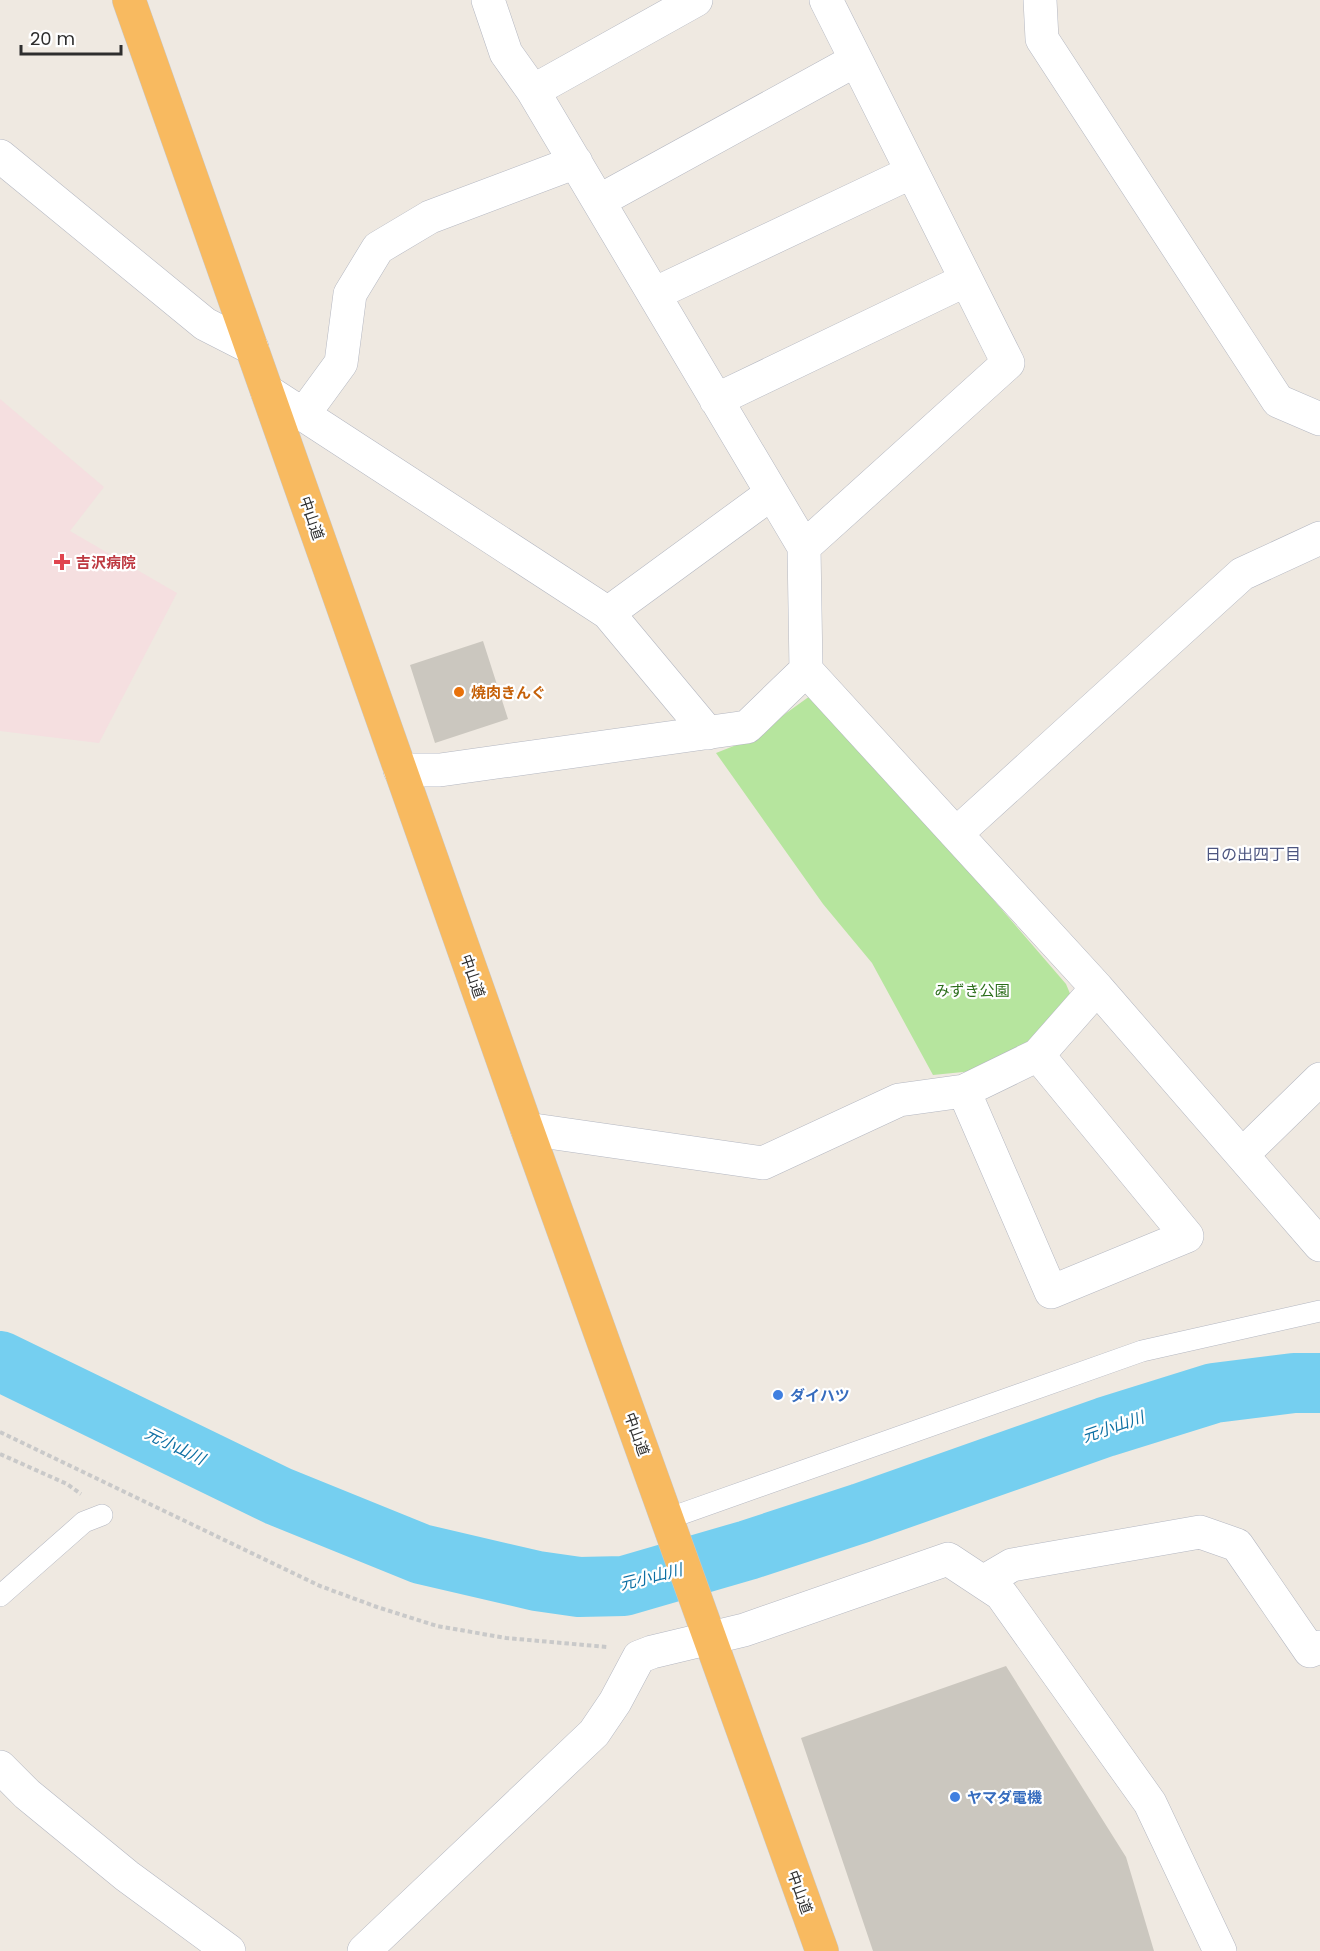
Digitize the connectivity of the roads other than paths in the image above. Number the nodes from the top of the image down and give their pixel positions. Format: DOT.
graph roads {
  1 [pos="129,0"];
  2 [pos="488,0"];
  3 [pos="826,0"];
  4 [pos="1040,0"];
  5 [pos="680,4"];
  6 [pos="856,60"];
  7 [pos="533,91"];
  8 [pos="0,156"];
  9 [pos="576,162"];
  10 [pos="912,172"];
  11 [pos="599,201"];
  12 [pos="966,280"];
  13 [pos="654,294"];
  14 [pos="252,348"];
  15 [pos="267,391"];
  16 [pos="717,399"];
  17 [pos="303,415"];
  18 [pos="1320,419"];
  19 [pos="772,493"];
  20 [pos="1320,538"];
  21 [pos="804,547"];
  22 [pos="608,613"];
  23 [pos="806,670"];
  24 [pos="708,733"];
  25 [pos="400,770"];
  26 [pos="957,833"];
  27 [pos="1097,988"];
  28 [pos="1038,1055"];
  29 [pos="1320,1079"];
  30 [pos="964,1091"];
  31 [pos="527,1129"];
  32 [pos="1242,1155"];
  33 [pos="1320,1245"];
  34 [pos="1320,1311"];
  35 [pos="102,1515"];
  36 [pos="669,1523"];
  37 [pos="983,1582"];
  38 [pos="0,1596"];
  39 [pos="708,1634"];
  40 [pos="1320,1647"];
  41 [pos="0,1767"];
  42 [pos="229,1951"];
  43 [pos="364,1951"];
  44 [pos="822,1951"];
  45 [pos="1220,1951"];
  1 -- 14 [label="highway, 中山道"];
  2 -- 7 [label="street"];
  3 -- 6 [label="street"];
  4 -- 18 [label="street"];
  5 -- 7 [label="street"];
  6 -- 10 [label="street"];
  6 -- 11 [label="street"];
  7 -- 9 [label="street"];
  8 -- 14 [label="street"];
  9 -- 11 [label="street"];
  9 -- 17 [label="street"];
  10 -- 12 [label="street"];
  10 -- 13 [label="street"];
  11 -- 13 [label="street"];
  12 -- 16 [label="street"];
  12 -- 21 [label="street"];
  13 -- 16 [label="street"];
  14 -- 15 [label="highway, 中山道"];
  15 -- 17 [label="street"];
  15 -- 25 [label="highway, 中山道"];
  16 -- 19 [label="street"];
  17 -- 22 [label="street"];
  19 -- 21 [label="street"];
  19 -- 22 [label="street"];
  20 -- 26 [label="street"];
  21 -- 23 [label="street"];
  22 -- 24 [label="street"];
  23 -- 24 [label="street"];
  23 -- 26 [label="street"];
  24 -- 25 [label="street"];
  25 -- 31 [label="highway, 中山道"];
  26 -- 27 [label="street"];
  27 -- 28 [label="street"];
  27 -- 32 [label="street"];
  28 -- 30 [label="street"];
  28 -- 30 [label="street"];
  29 -- 32 [label="street"];
  30 -- 31 [label="street"];
  31 -- 36 [label="highway, 中山道"];
  32 -- 33 [label="street"];
  34 -- 36 [label="lane"];
  35 -- 38 [label="lane"];
  36 -- 39 [label="highway, 中山道"];
  37 -- 39 [label="street"];
  37 -- 40 [label="street"];
  37 -- 45 [label="street"];
  39 -- 43 [label="street"];
  39 -- 44 [label="highway, 中山道"];
  41 -- 42 [label="street"];
}
